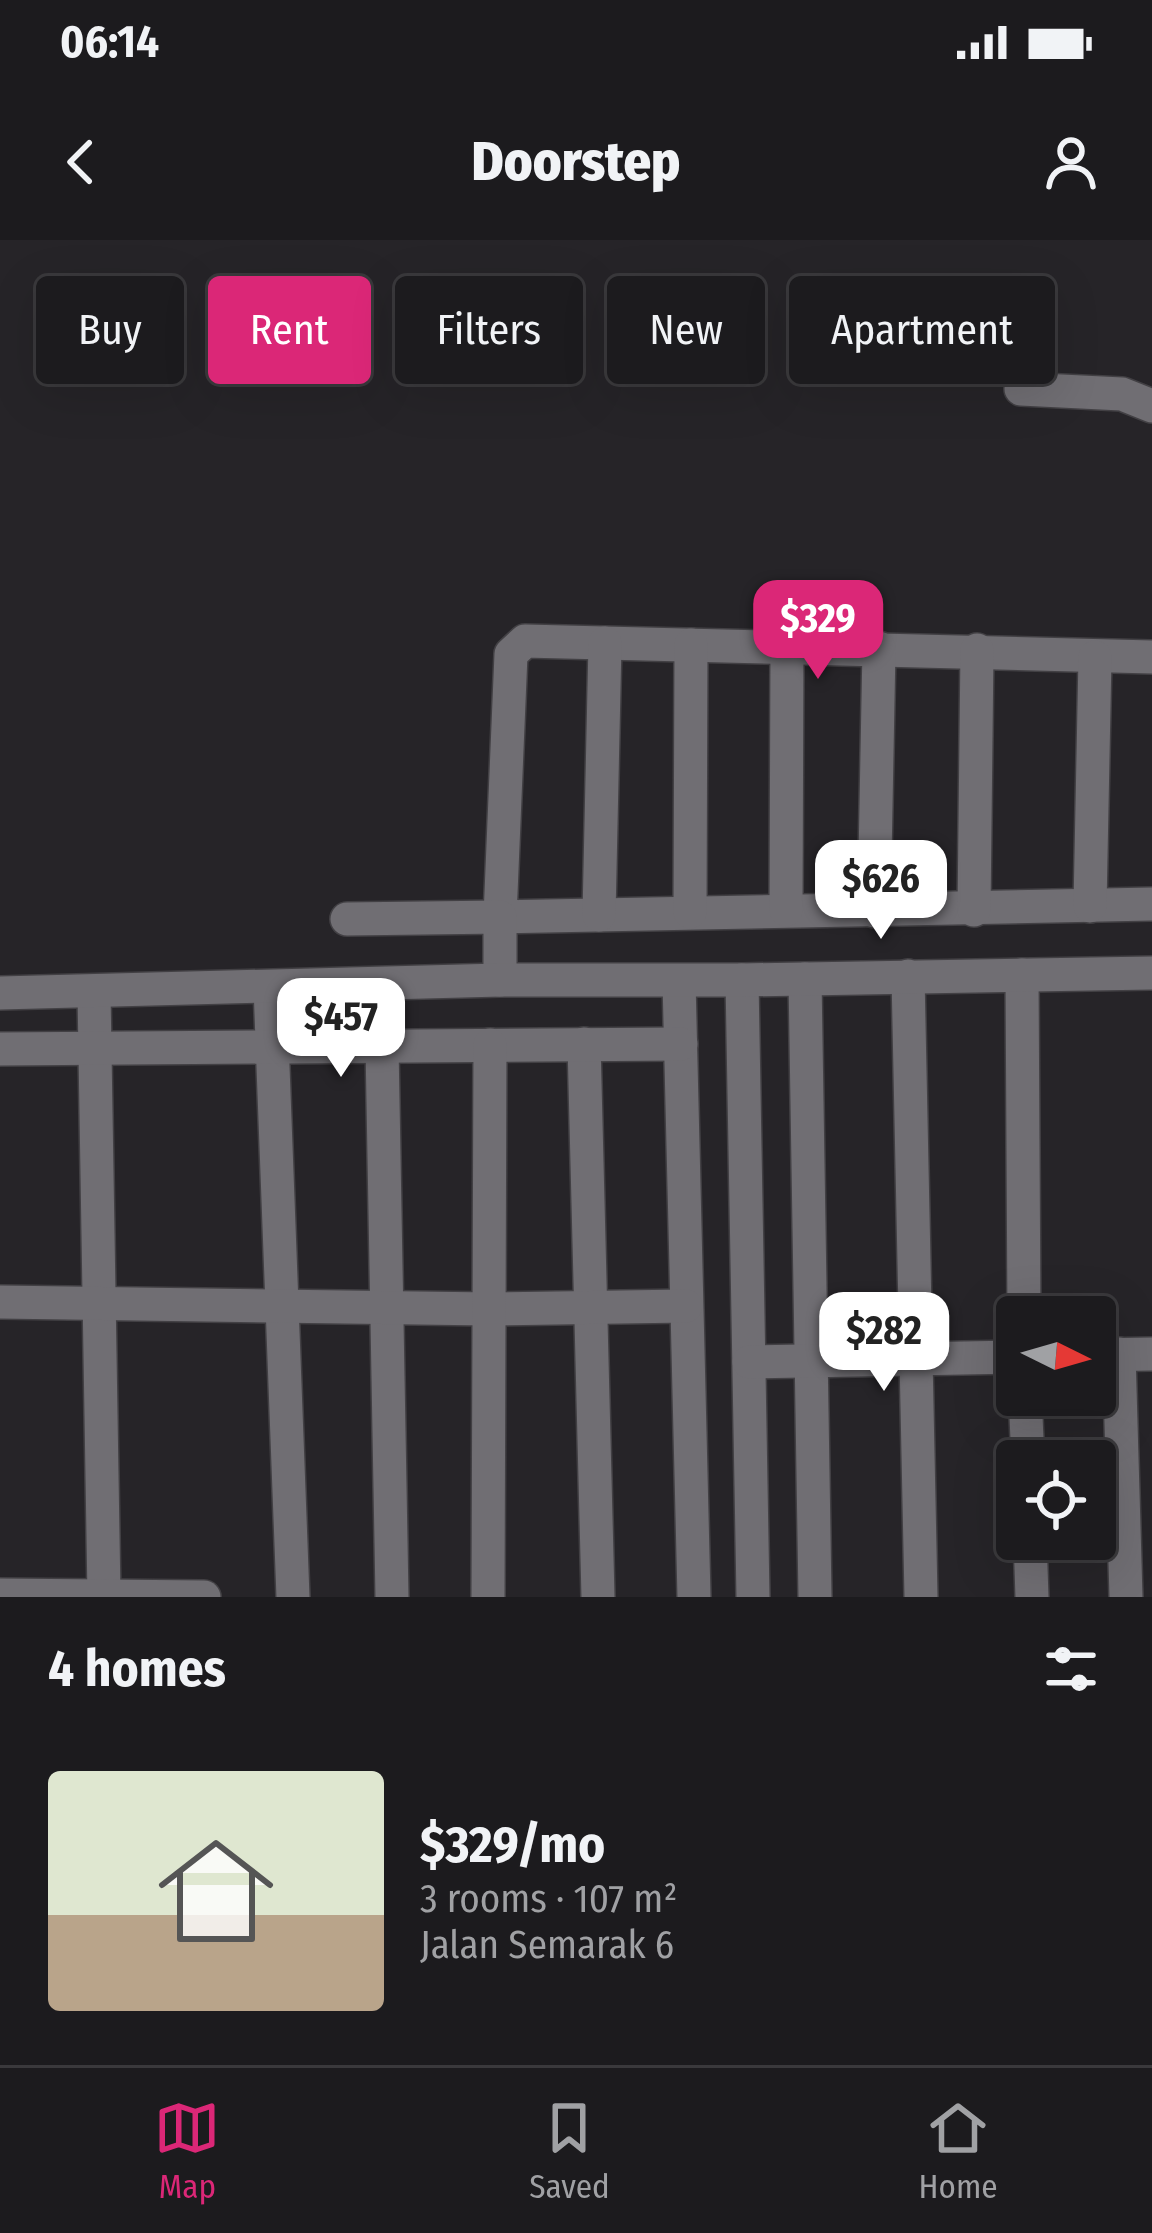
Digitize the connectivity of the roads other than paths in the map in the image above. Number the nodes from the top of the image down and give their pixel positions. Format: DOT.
graph roads {
  1 [pos="1021,389"];
  2 [pos="1152,406"];
  3 [pos="605,643"];
  4 [pos="691,645"];
  5 [pos="787,646"];
  6 [pos="879,648"];
  7 [pos="976,650"];
  8 [pos="1095,657"];
  9 [pos="1152,657"];
  10 [pos="1152,904"];
  11 [pos="1090,906"];
  12 [pos="786,910"];
  13 [pos="974,910"];
  14 [pos="874,911"];
  15 [pos="689,913"];
  16 [pos="599,915"];
  17 [pos="500,916"];
  18 [pos="347,919"];
  19 [pos="1152,973"];
  20 [pos="1022,975"];
  21 [pos="908,976"];
  22 [pos="805,979"];
  23 [pos="500,980"];
  24 [pos="742,980"];
  25 [pos="680,981"];
  26 [pos="270,987"];
  27 [pos="94,992"];
  28 [pos="0,993"];
  29 [pos="584,1044"];
  30 [pos="681,1044"];
  31 [pos="490,1045"];
  32 [pos="274,1046"];
  33 [pos="382,1046"];
  34 [pos="97,1048"];
  35 [pos="0,1049"];
  36 [pos="1024,1296"];
  37 [pos="0,1302"];
  38 [pos="100,1303"];
  39 [pos="686,1306"];
  40 [pos="283,1307"];
  41 [pos="388,1308"];
  42 [pos="589,1308"];
  43 [pos="490,1309"];
  44 [pos="1122,1354"];
  45 [pos="996,1357"];
  46 [pos="915,1358"];
  47 [pos="814,1361"];
  48 [pos="749,1362"];
  49 [pos="1031,1560"];
  50 [pos="0,1595"];
  51 [pos="104,1596"];
  52 [pos="204,1597"];
  53 [pos="293,1597"];
  54 [pos="392,1597"];
  55 [pos="488,1597"];
  56 [pos="598,1597"];
  57 [pos="694,1597"];
  58 [pos="753,1597"];
  59 [pos="815,1597"];
  60 [pos="921,1597"];
  61 [pos="1032,1597"];
  62 [pos="1126,1597"];
  1 -- 2 [label="street"];
  3 -- 4 [label="street"];
  3 -- 16 [label="street"];
  3 -- 17 [label="street"];
  4 -- 5 [label="street"];
  4 -- 15 [label="street"];
  5 -- 6 [label="street"];
  5 -- 12 [label="street"];
  6 -- 7 [label="street"];
  6 -- 14 [label="street"];
  7 -- 8 [label="street"];
  7 -- 13 [label="street"];
  8 -- 9 [label="street"];
  8 -- 11 [label="street"];
  10 -- 11 [label="street"];
  11 -- 13 [label="street"];
  12 -- 14 [label="street"];
  12 -- 15 [label="street"];
  13 -- 14 [label="street"];
  15 -- 16 [label="street"];
  16 -- 17 [label="street"];
  17 -- 18 [label="street"];
  17 -- 23 [label="street"];
  19 -- 20 [label="street"];
  20 -- 21 [label="street"];
  20 -- 36 [label="street"];
  21 -- 22 [label="street"];
  21 -- 46 [label="street"];
  22 -- 24 [label="street"];
  22 -- 47 [label="street"];
  23 -- 25 [label="street"];
  23 -- 26 [label="street"];
  24 -- 25 [label="street"];
  24 -- 48 [label="street"];
  25 -- 30 [label="street"];
  26 -- 27 [label="street"];
  26 -- 32 [label="street"];
  27 -- 28 [label="street"];
  27 -- 34 [label="street"];
  29 -- 30 [label="street"];
  29 -- 31 [label="street"];
  29 -- 42 [label="street"];
  30 -- 39 [label="street"];
  31 -- 33 [label="street"];
  31 -- 43 [label="street"];
  32 -- 33 [label="street"];
  32 -- 34 [label="street"];
  32 -- 40 [label="street"];
  33 -- 41 [label="street"];
  34 -- 35 [label="street"];
  34 -- 38 [label="street"];
  37 -- 38 [label="street"];
  38 -- 40 [label="street"];
  38 -- 51 [label="street"];
  39 -- 42 [label="street"];
  39 -- 57 [label="street"];
  40 -- 41 [label="street"];
  40 -- 53 [label="street"];
  41 -- 43 [label="street"];
  41 -- 54 [label="street"];
  42 -- 43 [label="street"];
  42 -- 56 [label="street"];
  43 -- 55 [label="street"];
  44 -- 62 [label="street"];
  45 -- 46 [label="street"];
  46 -- 47 [label="street"];
  46 -- 60 [label="street"];
  47 -- 48 [label="street"];
  47 -- 59 [label="street"];
  48 -- 58 [label="street"];
  49 -- 61 [label="street"];
  50 -- 51 [label="street"];
  51 -- 52 [label="street"];
}
